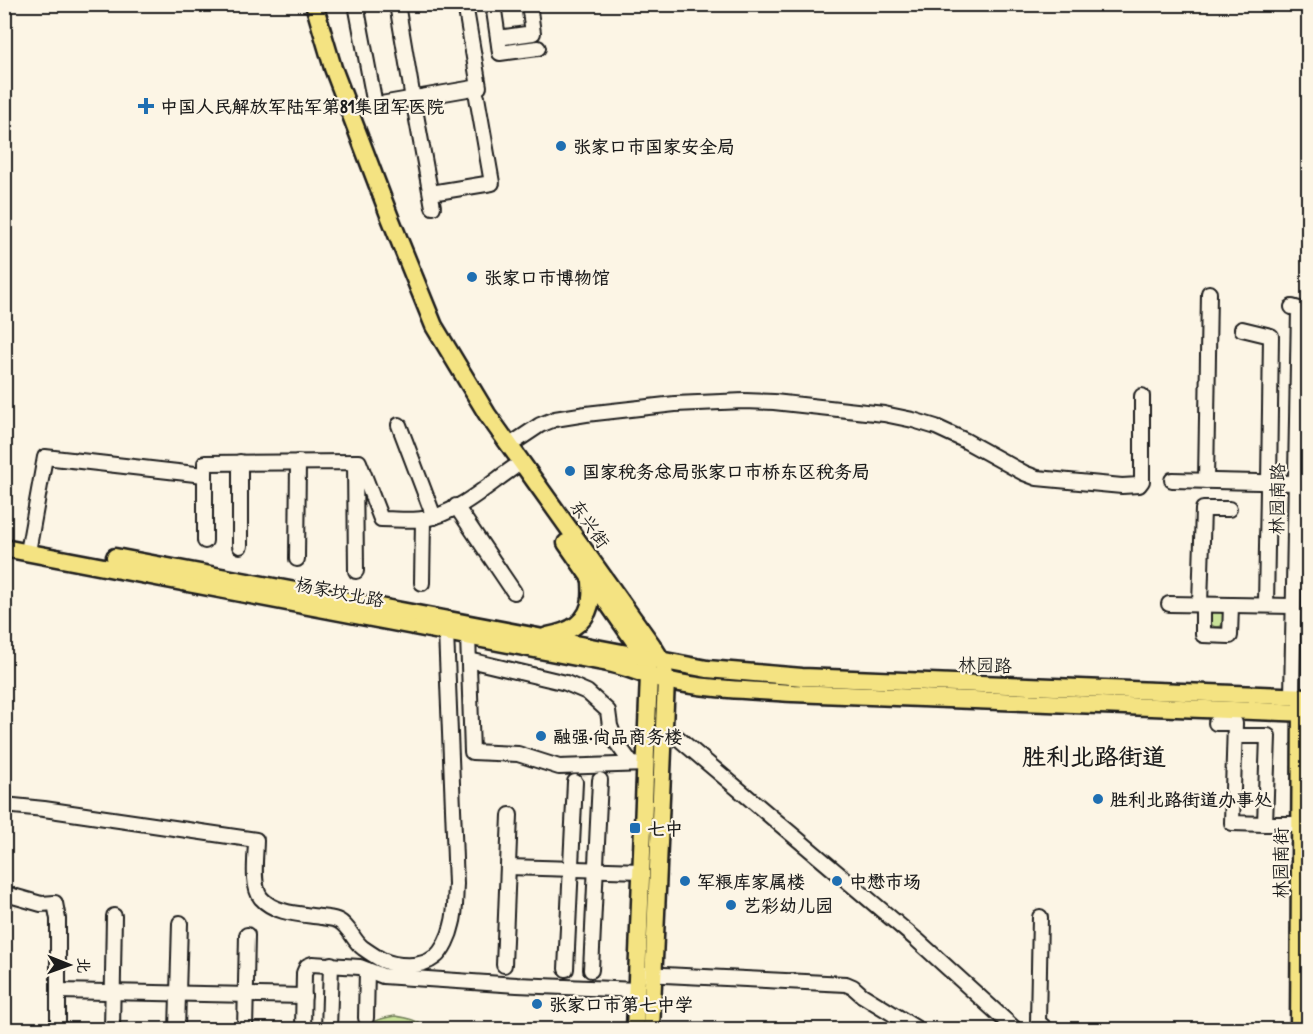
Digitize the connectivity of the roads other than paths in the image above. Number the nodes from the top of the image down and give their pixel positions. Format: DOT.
graph roads {
  1 [pos="305,4"];
  2 [pos="315,4"];
  3 [pos="356,4"];
  4 [pos="397,4"];
  5 [pos="465,4"];
  6 [pos="493,4"];
  7 [pos="529,4"];
  8 [pos="498,38"];
  9 [pos="538,48"];
  10 [pos="477,97"];
  11 [pos="414,104"];
  12 [pos="1209,293"];
  13 [pos="1292,307"];
  14 [pos="1242,329"];
  15 [pos="1142,396"];
  16 [pos="399,425"];
  17 [pos="506,449"];
  18 [pos="240,462"];
  19 [pos="298,462"];
  20 [pos="356,462"];
  21 [pos="513,468"];
  22 [pos="204,475"];
  23 [pos="1172,480"];
  24 [pos="1206,481"];
  25 [pos="1296,483"];
  26 [pos="1269,486"];
  27 [pos="456,507"];
  28 [pos="1229,509"];
  29 [pos="429,518"];
  30 [pos="4,536"];
  31 [pos="205,542"];
  32 [pos="240,546"];
  33 [pos="29,547"];
  34 [pos="4,548"];
  35 [pos="297,559"];
  36 [pos="356,571"];
  37 [pos="591,579"];
  38 [pos="1294,579"];
  39 [pos="1308,579"];
  40 [pos="422,583"];
  41 [pos="514,592"];
  42 [pos="1169,604"];
  43 [pos="1202,604"];
  44 [pos="1231,605"];
  45 [pos="1266,605"];
  46 [pos="1293,606"];
  47 [pos="642,631"];
  48 [pos="446,632"];
  49 [pos="468,636"];
  50 [pos="542,637"];
  51 [pos="645,658"];
  52 [pos="469,660"];
  53 [pos="662,661"];
  54 [pos="699,668"];
  55 [pos="649,675"];
  56 [pos="666,680"];
  57 [pos="1302,703"];
  58 [pos="1216,723"];
  59 [pos="663,735"];
  60 [pos="1241,736"];
  61 [pos="639,764"];
  62 [pos="600,780"];
  63 [pos="575,782"];
  64 [pos="4,805"];
  65 [pos="510,815"];
  66 [pos="1264,824"];
  67 [pos="1300,824"];
  68 [pos="508,867"];
  69 [pos="571,869"];
  70 [pos="596,870"];
  71 [pos="642,871"];
  72 [pos="4,892"];
  73 [pos="114,916"];
  74 [pos="1040,916"];
  75 [pos="180,923"];
  76 [pos="247,935"];
  77 [pos="326,964"];
  78 [pos="504,965"];
  79 [pos="566,969"];
  80 [pos="367,970"];
  81 [pos="591,970"];
  82 [pos="321,979"];
  83 [pos="643,979"];
  84 [pos="59,991"];
  85 [pos="112,993"];
  86 [pos="178,994"];
  87 [pos="245,995"];
  88 [pos="304,996"];
  89 [pos="366,1018"];
  90 [pos="1043,1026"];
  91 [pos="58,1029"];
  92 [pos="112,1029"];
  93 [pos="177,1029"];
  94 [pos="245,1029"];
  95 [pos="303,1029"];
  96 [pos="329,1029"];
  97 [pos="635,1029"];
  98 [pos="651,1029"];
  99 [pos="919,1029"];
  100 [pos="1016,1029"];
  101 [pos="1299,1029"];
  1 -- 17 [label="main road, 东兴街"];
  2 -- 17 [label="main road, 东兴街"];
  3 -- 11 [label="street"];
  4 -- 11 [label="street"];
  5 -- 11 [label="street"];
  6 -- 8 [label="street"];
  7 -- 8 [label="street"];
  8 -- 9 [label="street"];
  10 -- 11 [label="street"];
  12 -- 24 [label="street"];
  13 -- 25 [label="street, 林园南路"];
  14 -- 26 [label="street"];
  15 -- 17 [label="street"];
  16 -- 29 [label="street"];
  17 -- 21 [label="main road, 东兴街"];
  17 -- 47 [label="main road, 东兴街"];
  18 -- 19 [label="street"];
  18 -- 22 [label="street"];
  18 -- 32 [label="street"];
  19 -- 20 [label="street"];
  19 -- 35 [label="street"];
  20 -- 29 [label="street"];
  20 -- 36 [label="street"];
  21 -- 27 [label="street"];
  21 -- 37 [label="main road, 东兴街"];
  22 -- 31 [label="street"];
  22 -- 33 [label="street"];
  23 -- 24 [label="street"];
  24 -- 26 [label="street"];
  25 -- 26 [label="street"];
  25 -- 38 [label="street, 林园南路"];
  26 -- 45 [label="street"];
  27 -- 29 [label="street"];
  27 -- 41 [label="street"];
  28 -- 43 [label="street"];
  29 -- 40 [label="street"];
  30 -- 33 [label="main road, 杨家坟北路"];
  33 -- 34 [label="main road, 杨家坟北路"];
  33 -- 48 [label="main road, 杨家坟北路"];
  33 -- 50 [label="main road, 杨家坟北路"];
  37 -- 50 [label="main road"];
  37 -- 51 [label="main road, 东兴街"];
  38 -- 39 [label="street"];
  38 -- 46 [label="street, 林园南路"];
  42 -- 43 [label="street"];
  43 -- 44 [label="street"];
  43 -- 44 [label="street"];
  44 -- 45 [label="street"];
  45 -- 46 [label="street"];
  46 -- 57 [label="street, 林园南路"];
  47 -- 53 [label="main road, 东兴街"];
  47 -- 54 [label="main road"];
  48 -- 49 [label="main road, 杨家坟北路"];
  48 -- 64 [label="street"];
  49 -- 52 [label="street"];
  49 -- 55 [label="main road, 杨家坟北路"];
  50 -- 51 [label="main road, 杨家坟北路"];
  51 -- 53 [label="main road, 杨家坟北路"];
  51 -- 55 [label="main road, 东兴街"];
  52 -- 61 [label="street"];
  52 -- 61 [label="street"];
  53 -- 54 [label="main road, 林园路"];
  53 -- 56 [label="main road, 东兴街"];
  54 -- 57 [label="main road, 林园路"];
  55 -- 56 [label="main road, 杨家坟北路"];
  55 -- 61 [label="main road, 东兴街"];
  56 -- 57 [label="main road, 林园路"];
  56 -- 59 [label="main road, 东兴街"];
  57 -- 67 [label="main road, 林园南街"];
  58 -- 66 [label="street"];
  59 -- 83 [label="main road, 东兴街"];
  59 -- 100 [label="street"];
  60 -- 66 [label="street"];
  61 -- 71 [label="main road, 东兴街"];
  62 -- 70 [label="street"];
  63 -- 69 [label="street"];
  65 -- 68 [label="street"];
  66 -- 67 [label="street"];
  67 -- 101 [label="main road, 林园南街"];
  68 -- 69 [label="street"];
  68 -- 78 [label="street"];
  69 -- 70 [label="street"];
  69 -- 79 [label="street"];
  70 -- 71 [label="street"];
  70 -- 81 [label="street"];
  71 -- 83 [label="main road, 东兴街"];
  72 -- 84 [label="street"];
  73 -- 85 [label="street"];
  74 -- 90 [label="street"];
  75 -- 86 [label="street"];
  76 -- 87 [label="street"];
  77 -- 80 [label="street"];
  77 -- 82 [label="street"];
  77 -- 88 [label="street"];
  77 -- 96 [label="street"];
  80 -- 83 [label="street"];
  80 -- 89 [label="street"];
  83 -- 97 [label="main road, 东兴街"];
  83 -- 98 [label="main road, 东兴街"];
  83 -- 99 [label="street"];
  84 -- 85 [label="street"];
  84 -- 91 [label="street"];
  85 -- 86 [label="street"];
  85 -- 92 [label="street"];
  86 -- 87 [label="street"];
  86 -- 93 [label="street"];
  87 -- 88 [label="street"];
  87 -- 94 [label="street"];
  88 -- 95 [label="street"];
}
